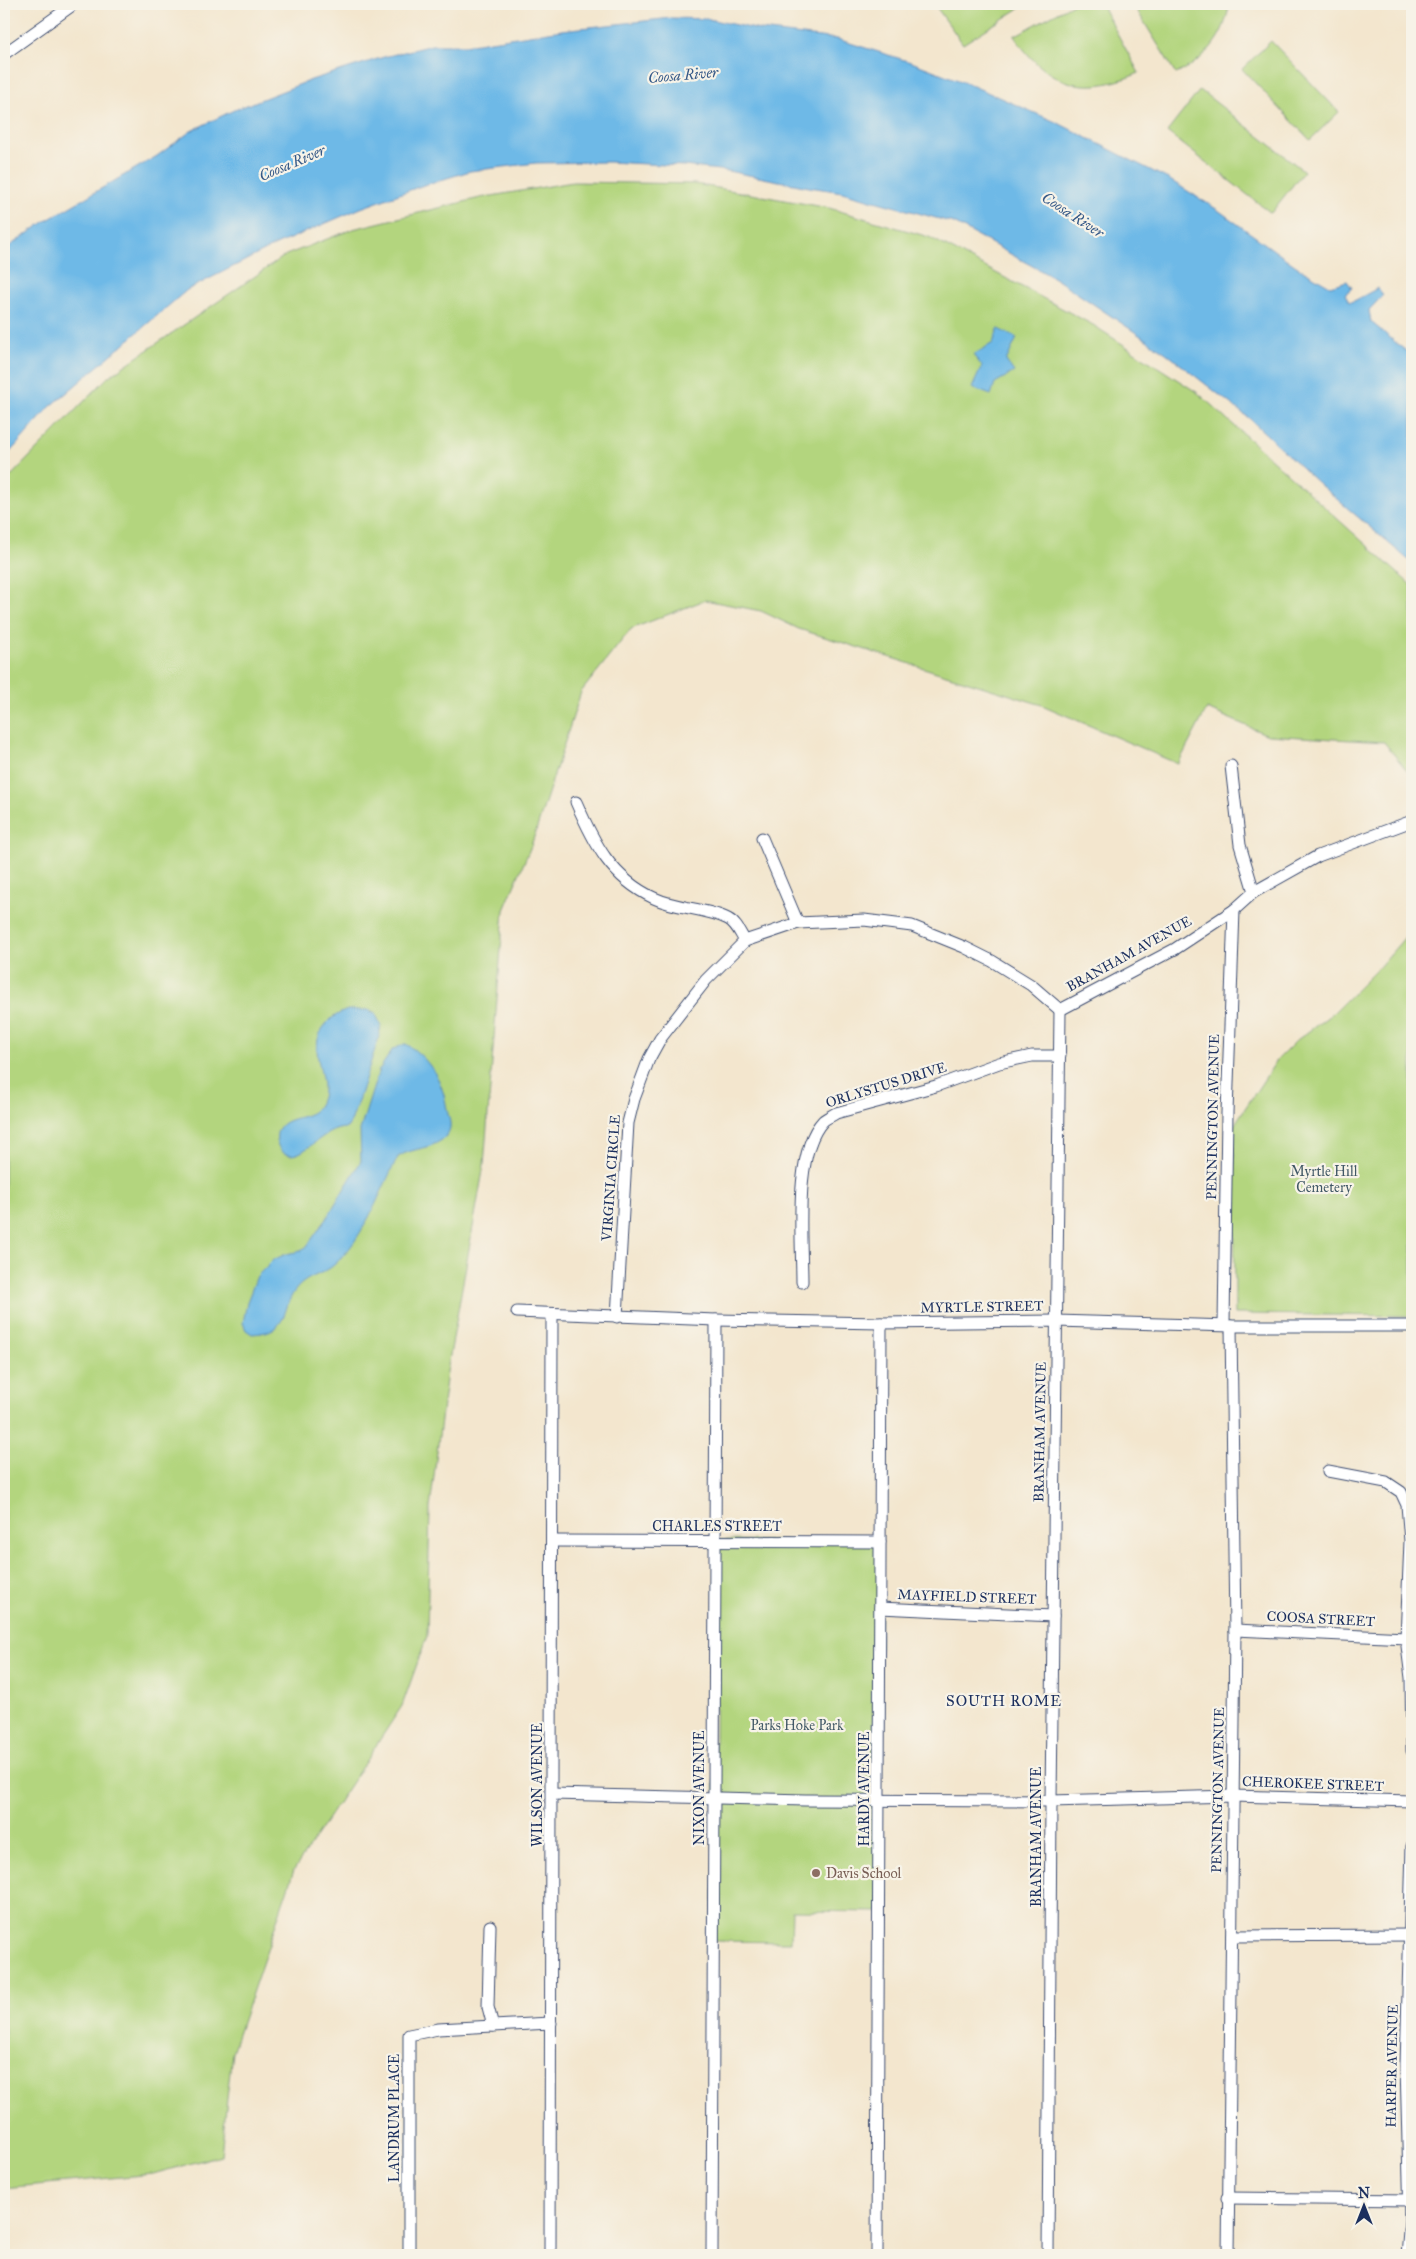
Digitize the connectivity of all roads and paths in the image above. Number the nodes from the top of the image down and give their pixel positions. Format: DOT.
graph roads {
  1 [pos="74,4"];
  2 [pos="4,54"];
  3 [pos="1231,766"];
  4 [pos="576,802"];
  5 [pos="1412,821"];
  6 [pos="762,838"];
  7 [pos="1254,892"];
  8 [pos="1234,910"];
  9 [pos="798,923"];
  10 [pos="744,940"];
  11 [pos="1060,1010"];
  12 [pos="1060,1056"];
  13 [pos="802,1282"];
  14 [pos="517,1312"];
  15 [pos="552,1315"];
  16 [pos="617,1317"];
  17 [pos="716,1320"];
  18 [pos="1056,1321"];
  19 [pos="881,1323"];
  20 [pos="1228,1326"];
  21 [pos="1412,1326"];
  22 [pos="1328,1471"];
  23 [pos="717,1540"];
  24 [pos="553,1541"];
  25 [pos="1411,1541"];
  26 [pos="880,1542"];
  27 [pos="880,1608"];
  28 [pos="1053,1616"];
  29 [pos="1235,1630"];
  30 [pos="1406,1638"];
  31 [pos="1411,1678"];
  32 [pos="1412,1751"];
  33 [pos="552,1794"];
  34 [pos="1232,1796"];
  35 [pos="714,1799"];
  36 [pos="880,1799"];
  37 [pos="1051,1801"];
  38 [pos="1412,1801"];
  39 [pos="1412,1846"];
  40 [pos="490,1926"];
  41 [pos="1411,1935"];
  42 [pos="1232,1936"];
  43 [pos="551,2023"];
  44 [pos="494,2026"];
  45 [pos="1409,2066"];
  46 [pos="1228,2198"];
  47 [pos="1411,2199"];
  48 [pos="410,2255"];
  49 [pos="550,2255"];
  50 [pos="712,2255"];
  51 [pos="877,2255"];
  52 [pos="1048,2255"];
  53 [pos="1228,2255"];
  54 [pos="1407,2255"];
  1 -- 2 [label="street"];
  3 -- 7 [label="street"];
  4 -- 10 [label="street"];
  5 -- 7 [label="street, BRANHAM AVENUE"];
  6 -- 9 [label="street"];
  7 -- 8 [label="street, BRANHAM AVENUE"];
  8 -- 11 [label="street, BRANHAM AVENUE"];
  8 -- 20 [label="street, PENNINGTON AVENUE"];
  9 -- 10 [label="street, VIRGINIA CIRCLE"];
  9 -- 11 [label="street, VIRGINIA CIRCLE"];
  10 -- 16 [label="street, VIRGINIA CIRCLE"];
  11 -- 12 [label="street, BRANHAM AVENUE"];
  12 -- 13 [label="street, ORLYSTUS DRIVE"];
  12 -- 18 [label="street, BRANHAM AVENUE"];
  14 -- 15 [label="street, MYRTLE STREET"];
  15 -- 16 [label="street, MYRTLE STREET"];
  15 -- 24 [label="street, WILSON AVENUE"];
  16 -- 17 [label="street, MYRTLE STREET"];
  17 -- 19 [label="street, MYRTLE STREET"];
  17 -- 23 [label="street, NIXON AVENUE"];
  18 -- 19 [label="street, MYRTLE STREET"];
  18 -- 20 [label="street, MYRTLE STREET"];
  18 -- 28 [label="street, BRANHAM AVENUE"];
  19 -- 26 [label="street, HARDY AVENUE"];
  20 -- 21 [label="street, MYRTLE STREET"];
  20 -- 29 [label="street, PENNINGTON AVENUE"];
  22 -- 25 [label="street"];
  23 -- 24 [label="street, CHARLES STREET"];
  23 -- 26 [label="street, CHARLES STREET"];
  23 -- 35 [label="street, NIXON AVENUE"];
  24 -- 33 [label="street, WILSON AVENUE"];
  25 -- 30 [label="street"];
  26 -- 27 [label="street, HARDY AVENUE"];
  27 -- 28 [label="street, MAYFIELD STREET"];
  27 -- 36 [label="street, HARDY AVENUE"];
  28 -- 37 [label="street, BRANHAM AVENUE"];
  29 -- 30 [label="street, COOSA STREET"];
  29 -- 34 [label="street, PENNINGTON AVENUE"];
  30 -- 31 [label="street"];
  31 -- 32 [label="street"];
  33 -- 35 [label="street, CHEROKEE STREET"];
  33 -- 43 [label="street, WILSON AVENUE"];
  34 -- 37 [label="street, CHEROKEE STREET"];
  34 -- 38 [label="street, CHEROKEE STREET"];
  34 -- 42 [label="street, PENNINGTON AVENUE"];
  35 -- 36 [label="street, CHEROKEE STREET"];
  35 -- 50 [label="street, NIXON AVENUE"];
  36 -- 37 [label="street, CHEROKEE STREET"];
  36 -- 51 [label="street, HARDY AVENUE"];
  37 -- 52 [label="street, BRANHAM AVENUE"];
  39 -- 41 [label="street, HARPER AVENUE"];
  40 -- 44 [label="street"];
  41 -- 42 [label="street"];
  41 -- 45 [label="street, HARPER AVENUE"];
  42 -- 46 [label="street, PENNINGTON AVENUE"];
  43 -- 44 [label="street"];
  43 -- 49 [label="street, WILSON AVENUE"];
  44 -- 48 [label="street, LANDRUM PLACE"];
  45 -- 47 [label="street, HARPER AVENUE"];
  46 -- 47 [label="street"];
  46 -- 53 [label="street, PENNINGTON AVENUE"];
  47 -- 54 [label="street, HARPER AVENUE"];
}
